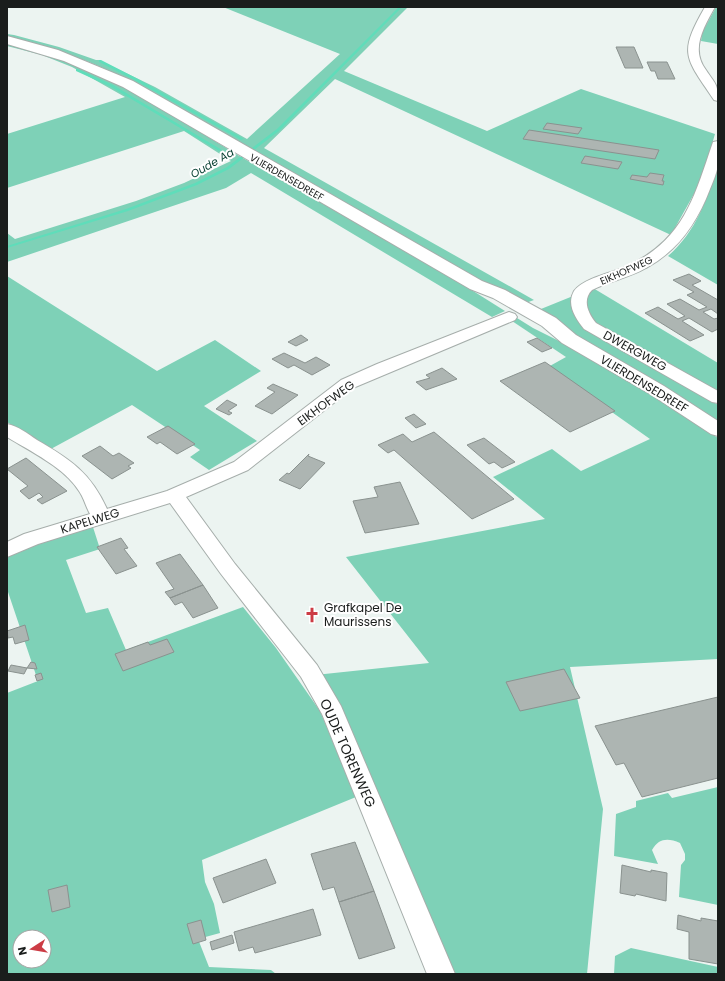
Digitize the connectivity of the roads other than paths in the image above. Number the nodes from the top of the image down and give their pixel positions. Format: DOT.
graph roads {
  1 [pos="710,7"];
  2 [pos="7,40"];
  3 [pos="718,97"];
  4 [pos="718,145"];
  5 [pos="586,288"];
  6 [pos="509,317"];
  7 [pos="718,398"];
  8 [pos="7,429"];
  9 [pos="718,430"];
  10 [pos="174,495"];
  11 [pos="101,518"];
  12 [pos="7,550"];
  13 [pos="441,974"];
  1 -- 3 [label="street"];
  2 -- 9 [label="main road, VLIERDENSEDREEF"];
  4 -- 5 [label="street, EIKHOFWEG"];
  5 -- 7 [label="street, DWERGWEG"];
  6 -- 10 [label="street, EIKHOFWEG"];
  8 -- 11 [label="street"];
  10 -- 11 [label="street, KAPELWEG"];
  10 -- 13 [label="street, OUDE TORENWEG"];
  11 -- 12 [label="street, KAPELWEG"];
}
